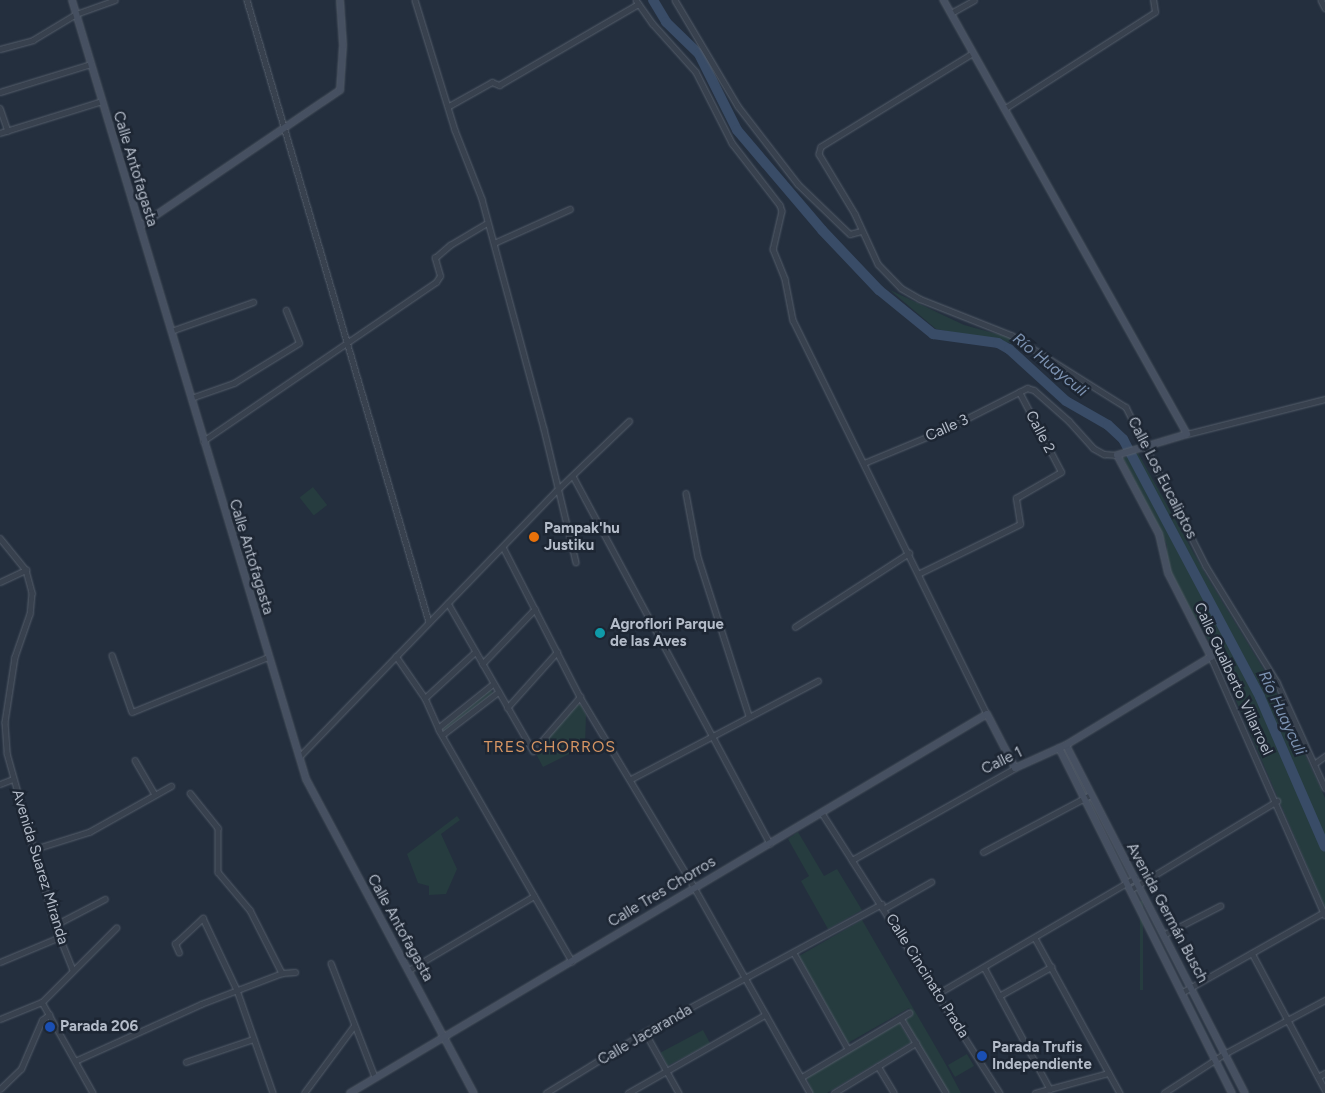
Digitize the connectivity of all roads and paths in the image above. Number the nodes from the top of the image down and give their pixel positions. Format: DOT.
graph roads {
  1 [pos="72,0"];
  2 [pos="115,0"];
  3 [pos="248,0"];
  4 [pos="340,0"];
  5 [pos="415,0"];
  6 [pos="675,0"];
  7 [pos="943,0"];
  8 [pos="974,0"];
  9 [pos="1153,0"];
  10 [pos="1321,0"];
  11 [pos="637,2"];
  12 [pos="1325,8"];
  13 [pos="951,13"];
  14 [pos="76,14"];
  15 [pos="0,49"];
  16 [pos="972,54"];
  17 [pos="91,64"];
  18 [pos="0,92"];
  19 [pos="102,101"];
  20 [pos="449,106"];
  21 [pos="0,108"];
  22 [pos="1004,110"];
  23 [pos="284,128"];
  24 [pos="8,131"];
  25 [pos="0,133"];
  26 [pos="570,209"];
  27 [pos="488,223"];
  28 [pos="140,226"];
  29 [pos="861,231"];
  30 [pos="494,243"];
  31 [pos="253,302"];
  32 [pos="286,310"];
  33 [pos="171,331"];
  34 [pos="347,341"];
  35 [pos="1019,392"];
  36 [pos="191,398"];
  37 [pos="1325,399"];
  38 [pos="629,421"];
  39 [pos="1187,434"];
  40 [pos="204,441"];
  41 [pos="1147,446"];
  42 [pos="1120,454"];
  43 [pos="864,463"];
  44 [pos="573,476"];
  45 [pos="556,491"];
  46 [pos="686,493"];
  47 [pos="0,538"];
  48 [pos="503,547"];
  49 [pos="909,553"];
  50 [pos="576,562"];
  51 [pos="26,570"];
  52 [pos="920,573"];
  53 [pos="0,582"];
  54 [pos="448,603"];
  55 [pos="535,609"];
  56 [pos="429,622"];
  57 [pos="794,627"];
  58 [pos="476,652"];
  59 [pos="557,652"];
  60 [pos="112,655"];
  61 [pos="396,656"];
  62 [pos="268,657"];
  63 [pos="1211,657"];
  64 [pos="482,664"];
  65 [pos="818,680"];
  66 [pos="493,684"];
  67 [pos="498,692"];
  68 [pos="580,697"];
  69 [pos="425,698"];
  70 [pos="507,708"];
  71 [pos="988,714"];
  72 [pos="749,716"];
  73 [pos="2,723"];
  74 [pos="438,728"];
  75 [pos="442,735"];
  76 [pos="711,736"];
  77 [pos="1066,745"];
  78 [pos="1059,748"];
  79 [pos="300,756"];
  80 [pos="1325,756"];
  81 [pos="135,760"];
  82 [pos="1314,764"];
  83 [pos="1015,768"];
  84 [pos="13,779"];
  85 [pos="631,779"];
  86 [pos="0,784"];
  87 [pos="171,786"];
  88 [pos="1325,788"];
  89 [pos="190,793"];
  90 [pos="156,794"];
  91 [pos="1087,797"];
  92 [pos="1277,801"];
  93 [pos="822,813"];
  94 [pos="770,843"];
  95 [pos="35,849"];
  96 [pos="983,852"];
  97 [pos="852,860"];
  98 [pos="1134,878"];
  99 [pos="931,882"];
  100 [pos="1127,883"];
  101 [pos="1138,885"];
  102 [pos="694,887"];
  103 [pos="1130,890"];
  104 [pos="534,896"];
  105 [pos="105,899"];
  106 [pos="883,906"];
  107 [pos="1220,906"];
  108 [pos="1324,914"];
  109 [pos="55,926"];
  110 [pos="116,928"];
  111 [pos="1165,934"];
  112 [pos="60,937"];
  113 [pos="1035,938"];
  114 [pos="794,952"];
  115 [pos="178,953"];
  116 [pos="1252,953"];
  117 [pos="0,962"];
  118 [pos="572,962"];
  119 [pos="330,963"];
  120 [pos="1051,966"];
  121 [pos="984,968"];
  122 [pos="74,970"];
  123 [pos="409,970"];
  124 [pos="295,972"];
  125 [pos="282,973"];
  126 [pos="746,979"];
  127 [pos="1192,987"];
  128 [pos="237,990"];
  129 [pos="940,993"];
  130 [pos="1181,993"];
  131 [pos="999,996"];
  132 [pos="1325,1000"];
  133 [pos="42,1002"];
  134 [pos="909,1013"];
  135 [pos="50,1015"];
  136 [pos="766,1015"];
  137 [pos="901,1018"];
  138 [pos="0,1019"];
  139 [pos="1288,1020"];
  140 [pos="353,1027"];
  141 [pos="645,1032"];
  142 [pos="445,1037"];
  143 [pos="252,1039"];
  144 [pos="916,1043"];
  145 [pos="848,1050"];
  146 [pos="1224,1054"];
  147 [pos="1214,1060"];
  148 [pos="75,1061"];
  149 [pos="186,1062"];
  150 [pos="878,1066"];
  151 [pos="667,1070"];
  152 [pos="1325,1072"];
  153 [pos="1108,1073"];
  154 [pos="375,1077"];
  155 [pos="802,1077"];
  156 [pos="1318,1077"];
  157 [pos="0,1089"];
  158 [pos="1050,1089"];
  159 [pos="1325,1090"];
  160 [pos="93,1093"];
  161 [pos="273,1093"];
  162 [pos="304,1093"];
  163 [pos="350,1093"];
  164 [pos="474,1093"];
  165 [pos="546,1093"];
  166 [pos="628,1093"];
  167 [pos="679,1093"];
  168 [pos="810,1093"];
  169 [pos="834,1093"];
  170 [pos="894,1093"];
  171 [pos="946,1093"];
  172 [pos="1000,1093"];
  173 [pos="1036,1093"];
  174 [pos="1120,1093"];
  175 [pos="1164,1093"];
  176 [pos="1232,1093"];
  177 [pos="1244,1093"];
  1 -- 14 [label="main road, Calle Antofagasta"];
  2 -- 14 [label="street"];
  3 -- 23 [label="street"];
  4 -- 23 [label="main road"];
  5 -- 20 [label="street"];
  6 -- 29 [label="street"];
  7 -- 13 [label="main road"];
  8 -- 13 [label="street"];
  9 -- 22 [label="street"];
  10 -- 12 [label="street"];
  11 -- 20 [label="street"];
  11 -- 43 [label="street"];
  13 -- 16 [label="main road"];
  14 -- 15 [label="street"];
  14 -- 17 [label="main road, Calle Antofagasta"];
  16 -- 22 [label="main road"];
  16 -- 29 [label="street, Calle Los Eucaliptos"];
  17 -- 18 [label="street"];
  17 -- 19 [label="main road, Calle Antofagasta"];
  19 -- 24 [label="street"];
  19 -- 28 [label="main road, Calle Antofagasta"];
  20 -- 27 [label="street"];
  21 -- 24 [label="street"];
  22 -- 39 [label="main road"];
  23 -- 28 [label="main road"];
  23 -- 34 [label="street"];
  24 -- 25 [label="street"];
  26 -- 30 [label="street"];
  27 -- 30 [label="street"];
  27 -- 34 [label="street"];
  28 -- 33 [label="main road, Calle Antofagasta"];
  29 -- 41 [label="street, Calle Los Eucaliptos"];
  30 -- 45 [label="street"];
  31 -- 33 [label="street"];
  32 -- 36 [label="street"];
  33 -- 36 [label="main road, Calle Antofagasta"];
  34 -- 40 [label="street"];
  34 -- 56 [label="street"];
  35 -- 42 [label="street, Calle 3"];
  35 -- 43 [label="street, Calle 3"];
  35 -- 52 [label="street, Calle 2"];
  36 -- 40 [label="main road, Calle Antofagasta"];
  37 -- 39 [label="street"];
  38 -- 44 [label="street"];
  39 -- 41 [label="main road"];
  40 -- 62 [label="main road, Calle Antofagasta"];
  41 -- 42 [label="main road"];
  41 -- 82 [label="street, Calle Los Eucaliptos"];
  42 -- 63 [label="main road, Calle Gualberto Villarroel"];
  43 -- 49 [label="street"];
  44 -- 45 [label="street"];
  44 -- 76 [label="street"];
  45 -- 48 [label="street"];
  45 -- 50 [label="street"];
  46 -- 72 [label="street"];
  47 -- 51 [label="street, Avenida Suarez Miranda"];
  48 -- 54 [label="street"];
  48 -- 55 [label="street"];
  49 -- 52 [label="street"];
  49 -- 57 [label="street"];
  51 -- 53 [label="street"];
  51 -- 73 [label="street, Avenida Suarez Miranda"];
  52 -- 71 [label="street"];
  54 -- 56 [label="street"];
  54 -- 58 [label="street"];
  55 -- 59 [label="street"];
  55 -- 64 [label="street"];
  56 -- 61 [label="street"];
  58 -- 64 [label="street"];
  58 -- 69 [label="street"];
  59 -- 68 [label="street"];
  59 -- 70 [label="street"];
  60 -- 62 [label="street"];
  61 -- 69 [label="street"];
  61 -- 79 [label="street"];
  62 -- 79 [label="main road, Calle Antofagasta"];
  63 -- 77 [label="main road, Calle 1"];
  63 -- 92 [label="street, Calle Gualberto Villarroel"];
  64 -- 66 [label="street"];
  65 -- 72 [label="street"];
  66 -- 67 [label="street"];
  66 -- 74 [label="street"];
  67 -- 70 [label="street"];
  67 -- 75 [label="street"];
  68 -- 70 [label="street"];
  68 -- 85 [label="street"];
  69 -- 74 [label="street"];
  71 -- 83 [label="main road"];
  71 -- 93 [label="main road, Calle Tres Chorros"];
  72 -- 76 [label="street"];
  73 -- 84 [label="street, Avenida Suarez Miranda"];
  74 -- 75 [label="street"];
  75 -- 104 [label="street"];
  76 -- 85 [label="street"];
  76 -- 94 [label="street"];
  77 -- 78 [label="main road, Calle 1"];
  77 -- 91 [label="main road, Avenida Germán Busch"];
  78 -- 83 [label="main road, Calle 1"];
  78 -- 91 [label="main road, Avenida Germán Busch"];
  79 -- 123 [label="main road, Calle Antofagasta"];
  80 -- 82 [label="street"];
  81 -- 90 [label="street"];
  82 -- 88 [label="street, Calle Los Eucaliptos"];
  83 -- 97 [label="street, Calle 1"];
  84 -- 86 [label="street"];
  84 -- 95 [label="street, Avenida Suarez Miranda"];
  85 -- 102 [label="street"];
  87 -- 90 [label="street"];
  89 -- 125 [label="street"];
  90 -- 95 [label="street"];
  91 -- 96 [label="street"];
  91 -- 98 [label="main road, Avenida Germán Busch"];
  91 -- 100 [label="main road, Avenida Germán Busch"];
  92 -- 101 [label="street"];
  92 -- 108 [label="street, Calle Gualberto Villarroel"];
  93 -- 94 [label="main road, Calle Tres Chorros"];
  93 -- 97 [label="street"];
  94 -- 102 [label="main road, Calle Tres Chorros"];
  95 -- 109 [label="street, Avenida Suarez Miranda"];
  97 -- 106 [label="street, Calle Cincinato Prada"];
  98 -- 100 [label="street"];
  98 -- 101 [label="main road, Avenida Germán Busch"];
  99 -- 106 [label="street, Calle Jacaranda"];
  100 -- 103 [label="main road, Avenida Germán Busch"];
  100 -- 113 [label="street"];
  101 -- 103 [label="street"];
  101 -- 111 [label="main road, Avenida Germán Busch"];
  102 -- 118 [label="main road, Calle Tres Chorros"];
  102 -- 126 [label="street"];
  103 -- 130 [label="main road, Avenida Germán Busch"];
  104 -- 118 [label="street"];
  104 -- 123 [label="street"];
  105 -- 109 [label="street"];
  106 -- 114 [label="street, Calle Jacaranda"];
  106 -- 129 [label="street, Calle Cincinato Prada"];
  107 -- 111 [label="street"];
  108 -- 116 [label="street"];
  109 -- 112 [label="street, Avenida Suarez Miranda"];
  110 -- 122 [label="street"];
  111 -- 127 [label="main road, Avenida Germán Busch"];
  112 -- 117 [label="street"];
  112 -- 122 [label="street, Avenida Suarez Miranda"];
  113 -- 120 [label="street"];
  113 -- 121 [label="street"];
  114 -- 126 [label="street, Calle Jacaranda"];
  114 -- 145 [label="street"];
  115 -- 128 [label="street"];
  116 -- 127 [label="street"];
  116 -- 139 [label="street"];
  118 -- 142 [label="main road, Calle Tres Chorros"];
  119 -- 140 [label="street"];
  120 -- 131 [label="street"];
  120 -- 153 [label="street"];
  121 -- 129 [label="street"];
  121 -- 131 [label="street"];
  122 -- 133 [label="street"];
  123 -- 142 [label="main road, Calle Antofagasta"];
  124 -- 125 [label="street"];
  125 -- 128 [label="street"];
  126 -- 136 [label="street"];
  126 -- 141 [label="street, Calle Jacaranda"];
  127 -- 130 [label="street"];
  127 -- 146 [label="main road, Avenida Germán Busch"];
  128 -- 143 [label="street"];
  128 -- 148 [label="street"];
  129 -- 172 [label="street, Calle Cincinato Prada"];
  130 -- 147 [label="main road, Avenida Germán Busch"];
  131 -- 158 [label="street"];
  132 -- 139 [label="street"];
  133 -- 135 [label="street"];
  133 -- 138 [label="street"];
  134 -- 137 [label="street"];
  135 -- 148 [label="street"];
  135 -- 157 [label="street"];
  136 -- 151 [label="street"];
  136 -- 155 [label="street"];
  137 -- 144 [label="street"];
  137 -- 145 [label="street"];
  139 -- 146 [label="street"];
  139 -- 156 [label="street"];
  140 -- 154 [label="street"];
  140 -- 162 [label="street"];
  141 -- 151 [label="street"];
  141 -- 165 [label="street, Calle Jacaranda"];
  142 -- 154 [label="main road, Calle Tres Chorros"];
  142 -- 164 [label="main road, Calle Antofagasta"];
  143 -- 149 [label="street"];
  143 -- 161 [label="street"];
  144 -- 150 [label="street"];
  144 -- 171 [label="street"];
  145 -- 155 [label="street"];
  146 -- 147 [label="street"];
  146 -- 177 [label="main road, Avenida Germán Busch"];
  147 -- 175 [label="street"];
  147 -- 176 [label="main road, Avenida Germán Busch"];
  148 -- 160 [label="street"];
  150 -- 169 [label="street"];
  150 -- 170 [label="street"];
  151 -- 166 [label="street"];
  151 -- 167 [label="street"];
  152 -- 156 [label="street"];
  153 -- 158 [label="street"];
  153 -- 174 [label="street"];
  154 -- 163 [label="main road, Calle Tres Chorros"];
  155 -- 168 [label="street"];
  156 -- 159 [label="street"];
  158 -- 173 [label="street"];
}
